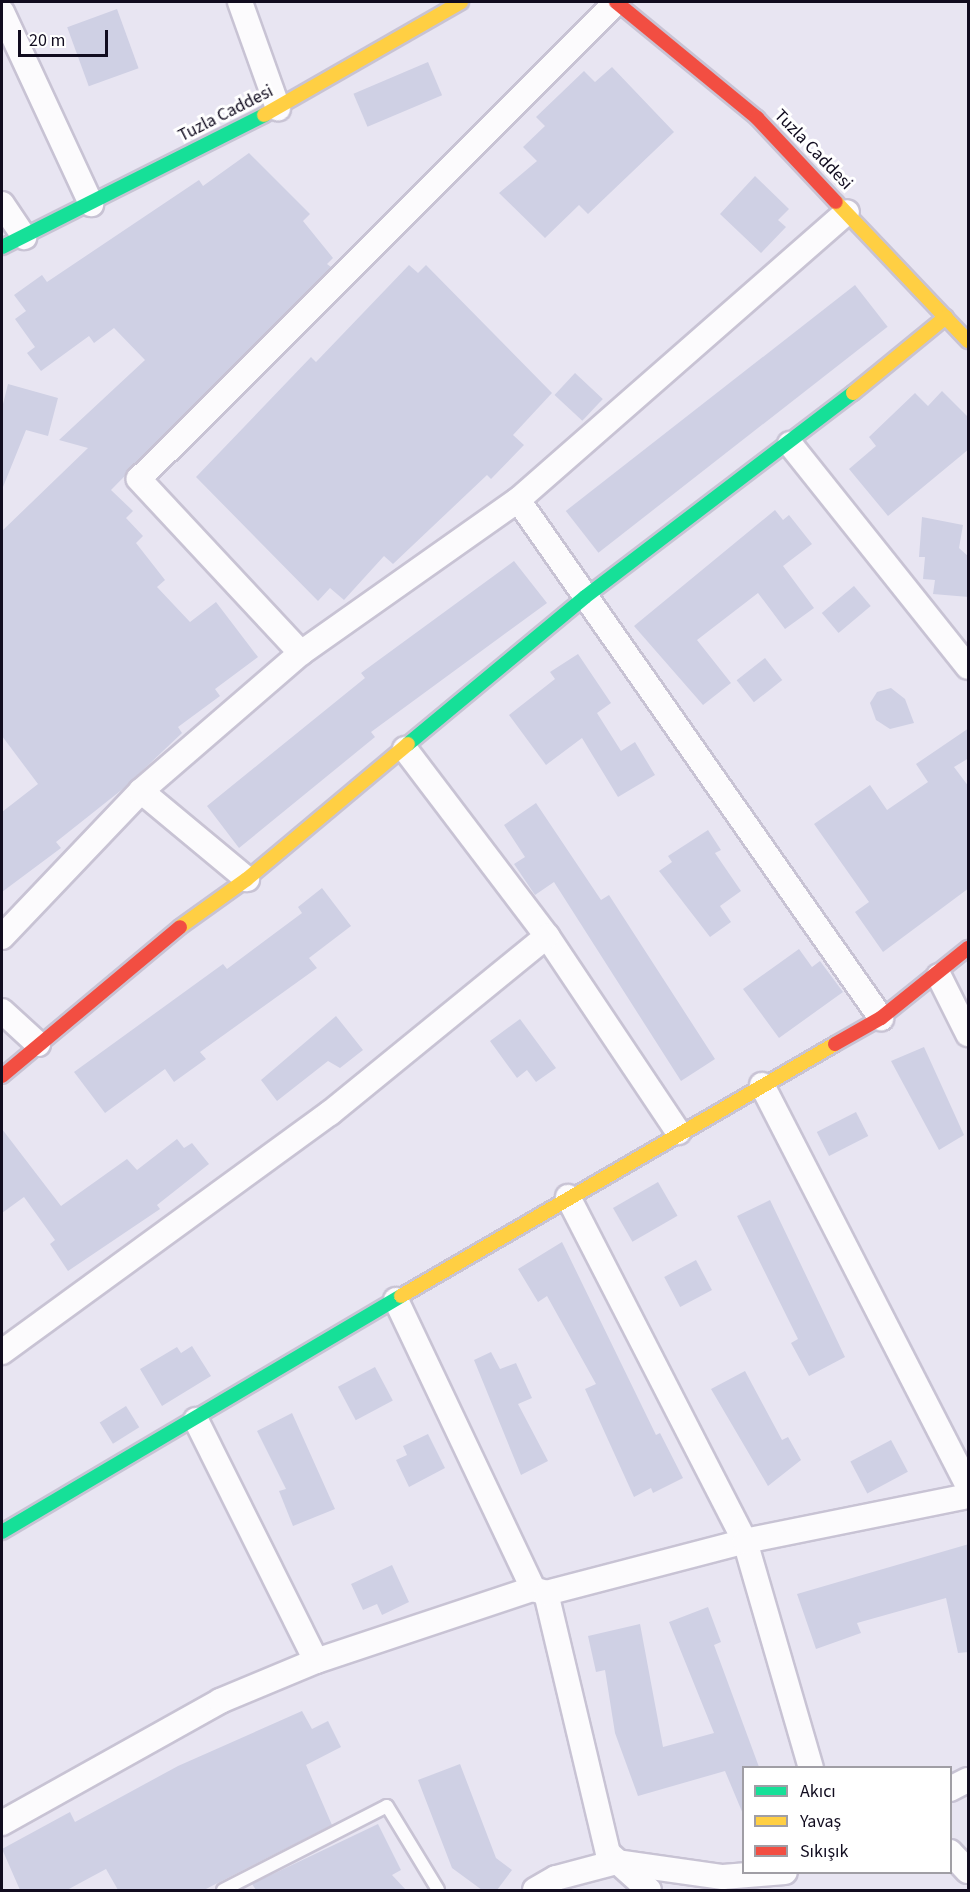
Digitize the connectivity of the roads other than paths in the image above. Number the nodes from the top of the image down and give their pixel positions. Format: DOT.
graph roads {
  1 [pos="240,2"];
  2 [pos="461,2"];
  3 [pos="616,2"];
  4 [pos="2,12"];
  5 [pos="278,108"];
  6 [pos="2,204"];
  7 [pos="91,204"];
  8 [pos="847,212"];
  9 [pos="24,237"];
  10 [pos="2,247"];
  11 [pos="946,317"];
  12 [pos="969,341"];
  13 [pos="790,444"];
  14 [pos="518,500"];
  15 [pos="585,597"];
  16 [pos="302,653"];
  17 [pos="969,667"];
  18 [pos="405,749"];
  19 [pos="141,791"];
  20 [pos="247,879"];
  21 [pos="2,936"];
  22 [pos="547,936"];
  23 [pos="969,948"];
  24 [pos="939,976"];
  25 [pos="2,1011"];
  26 [pos="881,1018"];
  27 [pos="969,1034"];
  28 [pos="38,1044"];
  29 [pos="2,1076"];
  30 [pos="762,1085"];
  31 [pos="678,1132"];
  32 [pos="568,1197"];
  33 [pos="396,1300"];
  34 [pos="2,1352"];
  35 [pos="196,1420"];
  36 [pos="969,1486"];
  37 [pos="969,1496"];
  38 [pos="2,1532"];
  39 [pos="745,1541"];
  40 [pos="539,1591"];
  41 [pos="316,1661"];
  42 [pos="811,1766"];
  43 [pos="969,1780"];
  44 [pos="952,1789"];
  45 [pos="2,1822"];
  46 [pos="952,1853"];
  47 [pos="616,1862"];
  48 [pos="969,1871"];
  49 [pos="760,1874"];
  50 [pos="223,1890"];
  51 [pos="438,1890"];
  52 [pos="535,1890"];
  53 [pos="649,1890"];
  1 -- 5 [label="street"];
  2 -- 5 [label="street, Tuzla Caddesi"];
  3 -- 8 [label="street, Tuzla Caddesi"];
  3 -- 16 [label="street"];
  4 -- 7 [label="street"];
  5 -- 7 [label="street, Tuzla Caddesi"];
  6 -- 9 [label="street"];
  7 -- 9 [label="street, Tuzla Caddesi"];
  8 -- 11 [label="street, Tuzla Caddesi"];
  8 -- 14 [label="street"];
  9 -- 10 [label="street, Tuzla Caddesi"];
  11 -- 12 [label="street, Tuzla Caddesi"];
  11 -- 13 [label="street"];
  13 -- 15 [label="street"];
  13 -- 17 [label="street"];
  14 -- 15 [label="street"];
  14 -- 16 [label="street"];
  15 -- 18 [label="street"];
  15 -- 26 [label="street"];
  16 -- 19 [label="street"];
  18 -- 20 [label="street"];
  18 -- 22 [label="street"];
  19 -- 20 [label="street"];
  19 -- 21 [label="street"];
  20 -- 28 [label="street"];
  22 -- 31 [label="street"];
  22 -- 34 [label="street"];
  23 -- 24 [label="street"];
  24 -- 26 [label="street"];
  24 -- 27 [label="street"];
  25 -- 28 [label="street"];
  26 -- 30 [label="street"];
  28 -- 29 [label="street"];
  30 -- 31 [label="street"];
  30 -- 36 [label="street"];
  31 -- 32 [label="street"];
  32 -- 33 [label="street"];
  32 -- 39 [label="street"];
  33 -- 35 [label="street"];
  33 -- 40 [label="street"];
  35 -- 38 [label="street"];
  35 -- 41 [label="street"];
  37 -- 39 [label="street"];
  39 -- 40 [label="street"];
  39 -- 42 [label="street"];
  40 -- 41 [label="street"];
  40 -- 47 [label="street"];
  41 -- 45 [label="street"];
  43 -- 44 [label="street"];
  46 -- 48 [label="street"];
  47 -- 49 [label="street"];
  47 -- 52 [label="street"];
  47 -- 53 [label="street"];
  50 -- 51 [label="lane"];
}
